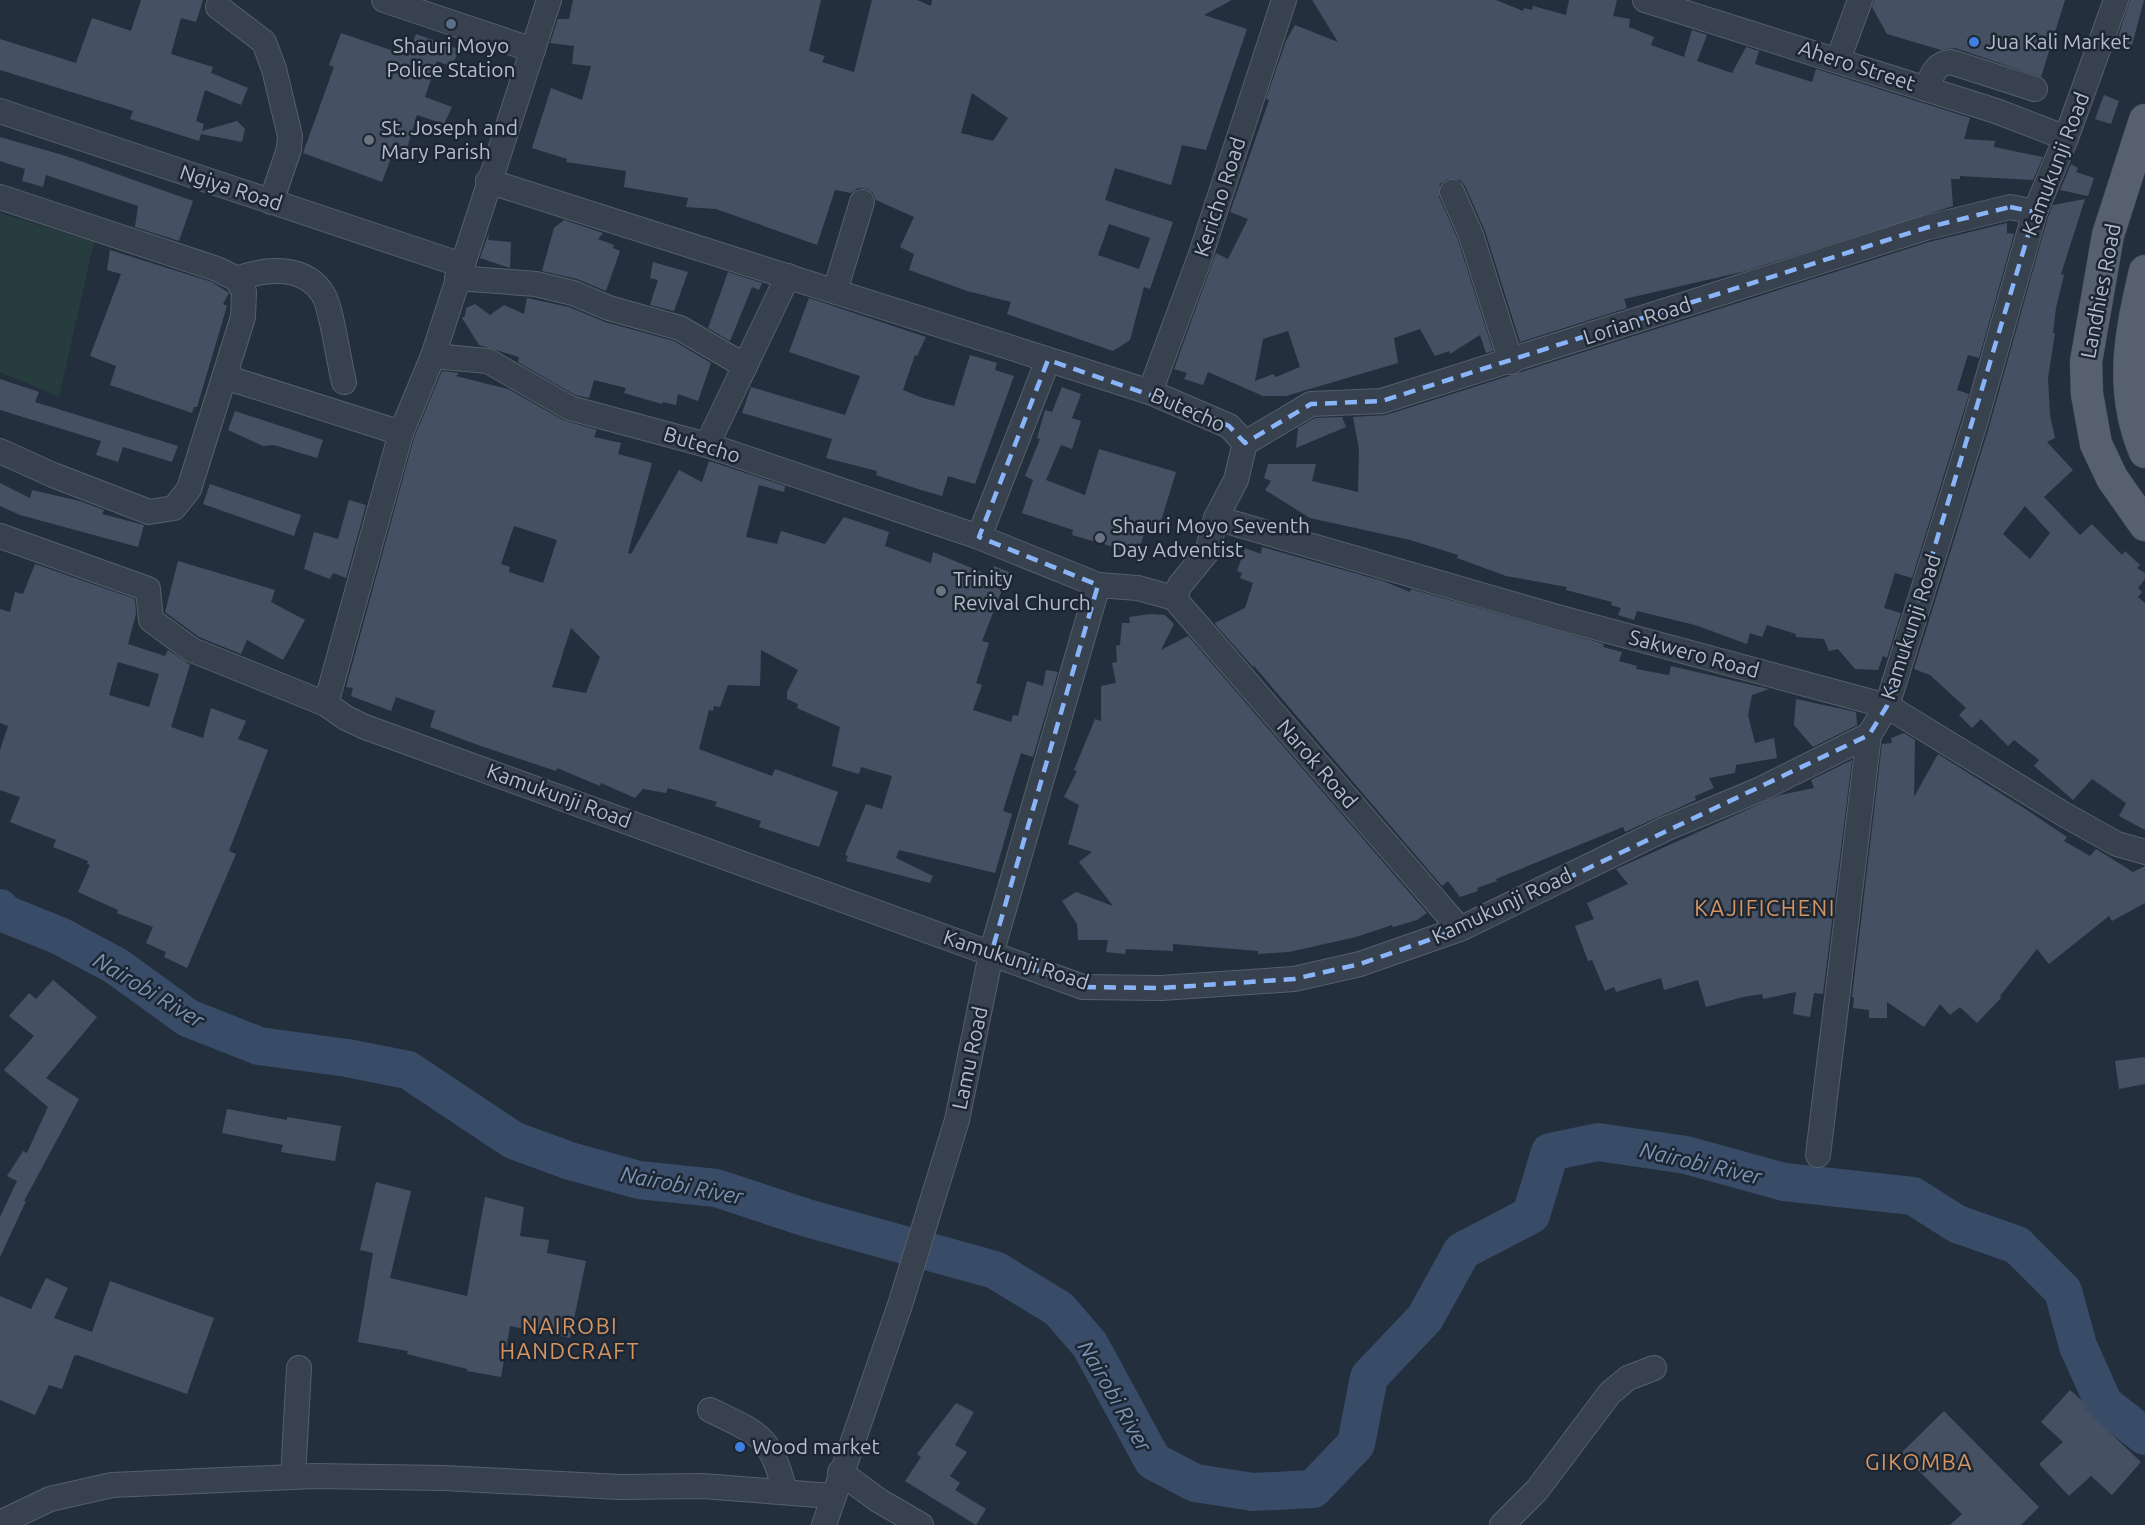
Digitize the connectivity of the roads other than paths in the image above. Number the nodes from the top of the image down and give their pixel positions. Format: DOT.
graph roads {
  1 [pos="384,0"];
  2 [pos="549,0"];
  3 [pos="1284,0"];
  4 [pos="1645,0"];
  5 [pos="1860,0"];
  6 [pos="2116,0"];
  7 [pos="218,7"];
  8 [pos="532,50"];
  9 [pos="1838,60"];
  10 [pos="1926,89"];
  11 [pos="2035,90"];
  12 [pos="0,111"];
  13 [pos="2145,120"];
  14 [pos="2066,138"];
  15 [pos="488,181"];
  16 [pos="1452,192"];
  17 [pos="0,197"];
  18 [pos="271,202"];
  19 [pos="862,202"];
  20 [pos="2035,212"];
  21 [pos="459,272"];
  22 [pos="2145,272"];
  23 [pos="788,276"];
  24 [pos="237,279"];
  25 [pos="835,291"];
  26 [pos="433,356"];
  27 [pos="1048,360"];
  28 [pos="1511,362"];
  29 [pos="745,366"];
  30 [pos="225,377"];
  31 [pos="344,382"];
  32 [pos="1150,392"];
  33 [pos="401,433"];
  34 [pos="1245,443"];
  35 [pos="707,445"];
  36 [pos="0,451"];
  37 [pos="2145,452"];
  38 [pos="1216,518"];
  39 [pos="2145,525"];
  40 [pos="0,536"];
  41 [pos="979,537"];
  42 [pos="1098,585"];
  43 [pos="1174,598"];
  44 [pos="326,704"];
  45 [pos="1887,706"];
  46 [pos="1869,735"];
  47 [pos="2145,852"];
  48 [pos="1460,929"];
  49 [pos="991,954"];
  50 [pos="1818,1155"];
  51 [pos="299,1368"];
  52 [pos="1654,1368"];
  53 [pos="710,1410"];
  54 [pos="840,1472"];
  55 [pos="293,1477"];
  56 [pos="785,1492"];
  57 [pos="832,1496"];
  58 [pos="0,1522"];
  59 [pos="824,1525"];
  60 [pos="921,1525"];
  61 [pos="1502,1525"];
  1 -- 8 [label="street"];
  2 -- 8 [label="street"];
  3 -- 32 [label="street, Kericho Road"];
  4 -- 9 [label="street, Ahero Street"];
  5 -- 9 [label="street"];
  6 -- 14 [label="street, Kamukunji Road"];
  7 -- 18 [label="street"];
  8 -- 15 [label="street"];
  9 -- 10 [label="street, Ahero Street"];
  10 -- 11 [label="street"];
  10 -- 14 [label="street, Ahero Street"];
  12 -- 18 [label="street, Ngiya Road"];
  13 -- 39 [label="main road, Landhies Road"];
  14 -- 20 [label="street, Kamukunji Road"];
  15 -- 21 [label="street"];
  15 -- 23 [label="street, Butecho"];
  16 -- 28 [label="street"];
  17 -- 24 [label="street"];
  18 -- 21 [label="street, Ngiya Road"];
  19 -- 25 [label="street"];
  20 -- 28 [label="street, Lorian Road"];
  20 -- 45 [label="street, Kamukunji Road"];
  21 -- 26 [label="street"];
  21 -- 29 [label="street, Ngiya Road"];
  22 -- 37 [label="main road"];
  23 -- 25 [label="street, Butecho"];
  23 -- 29 [label="street"];
  24 -- 30 [label="street"];
  24 -- 31 [label="street"];
  25 -- 27 [label="street, Butecho"];
  26 -- 33 [label="street"];
  26 -- 35 [label="street, Butecho"];
  27 -- 32 [label="street, Butecho"];
  27 -- 41 [label="street"];
  28 -- 34 [label="street, Lorian Road"];
  29 -- 35 [label="street"];
  30 -- 33 [label="street"];
  30 -- 36 [label="street"];
  32 -- 34 [label="street, Butecho"];
  33 -- 44 [label="street"];
  34 -- 38 [label="street, Butecho"];
  35 -- 41 [label="street, Butecho"];
  38 -- 43 [label="street, Butecho"];
  38 -- 45 [label="street, Sakwero Road"];
  40 -- 44 [label="street, Kamukunji Road"];
  41 -- 42 [label="street, Butecho"];
  42 -- 43 [label="street, Butecho"];
  42 -- 49 [label="street, Lamu Road"];
  43 -- 48 [label="street, Narok Road"];
  44 -- 49 [label="street, Kamukunji Road"];
  45 -- 46 [label="street, Kamukunji Road"];
  45 -- 47 [label="street, Sakwero Road"];
  46 -- 48 [label="street, Kamukunji Road"];
  46 -- 50 [label="street"];
  48 -- 49 [label="street, Kamukunji Road"];
  49 -- 54 [label="street, Lamu Road"];
  51 -- 55 [label="street"];
  52 -- 61 [label="street"];
  53 -- 56 [label="street"];
  54 -- 57 [label="street, Lamu Road"];
  54 -- 60 [label="street"];
  55 -- 56 [label="street"];
  55 -- 58 [label="street"];
  56 -- 57 [label="street"];
  57 -- 59 [label="street, Lamu Road"];
}
